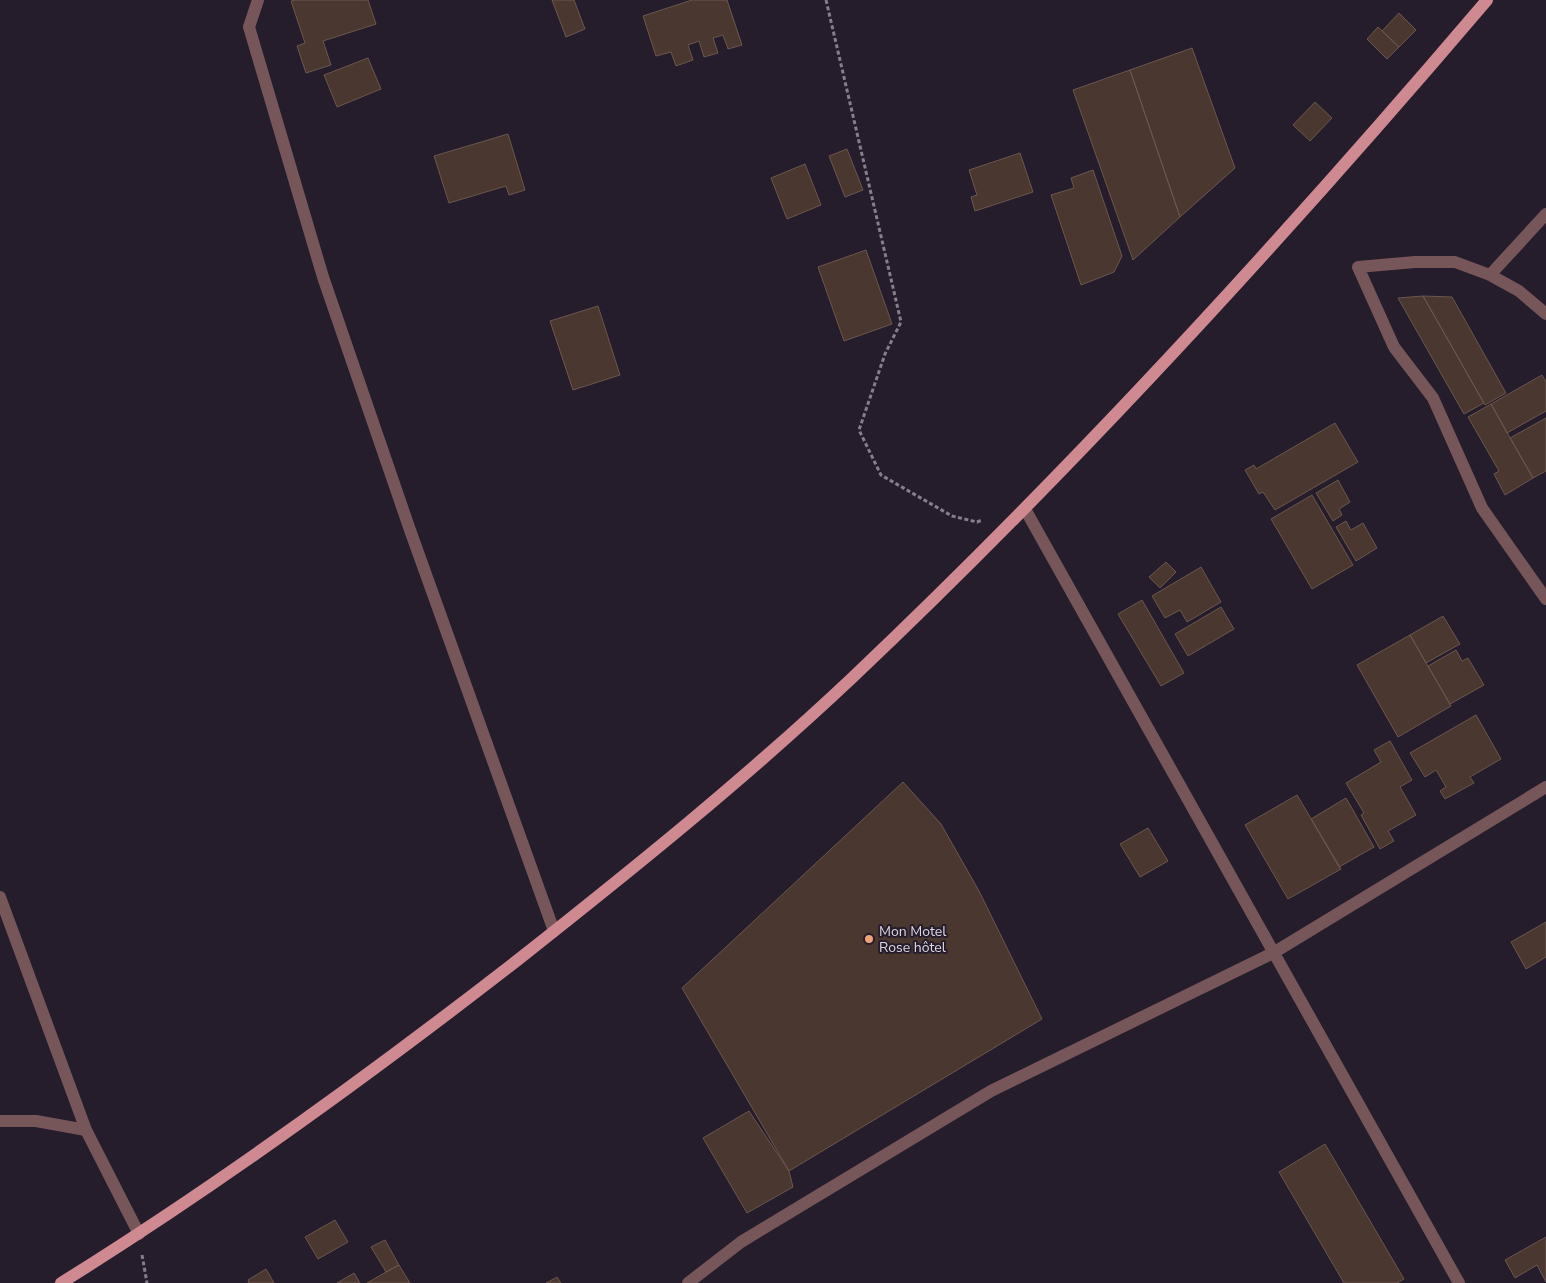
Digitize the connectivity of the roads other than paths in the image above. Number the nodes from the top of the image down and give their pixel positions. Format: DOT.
graph roads {
  1 [pos="258,0"];
  2 [pos="1486,0"];
  3 [pos="1546,214"];
  4 [pos="1490,275"];
  5 [pos="1546,314"];
  6 [pos="1026,509"];
  7 [pos="1546,599"];
  8 [pos="1546,787"];
  9 [pos="0,898"];
  10 [pos="554,931"];
  11 [pos="1273,953"];
  12 [pos="0,1121"];
  13 [pos="86,1130"];
  14 [pos="139,1234"];
  15 [pos="61,1283"];
  16 [pos="688,1283"];
  17 [pos="1459,1283"];
  1 -- 10 [label="street"];
  2 -- 6 [label="main road"];
  3 -- 4 [label="street"];
  4 -- 5 [label="street"];
  4 -- 7 [label="street"];
  6 -- 10 [label="main road"];
  6 -- 11 [label="street"];
  8 -- 11 [label="street"];
  9 -- 13 [label="street"];
  10 -- 14 [label="main road"];
  11 -- 16 [label="street"];
  11 -- 17 [label="street"];
  12 -- 13 [label="street"];
  13 -- 14 [label="street"];
  14 -- 15 [label="main road"];
}
